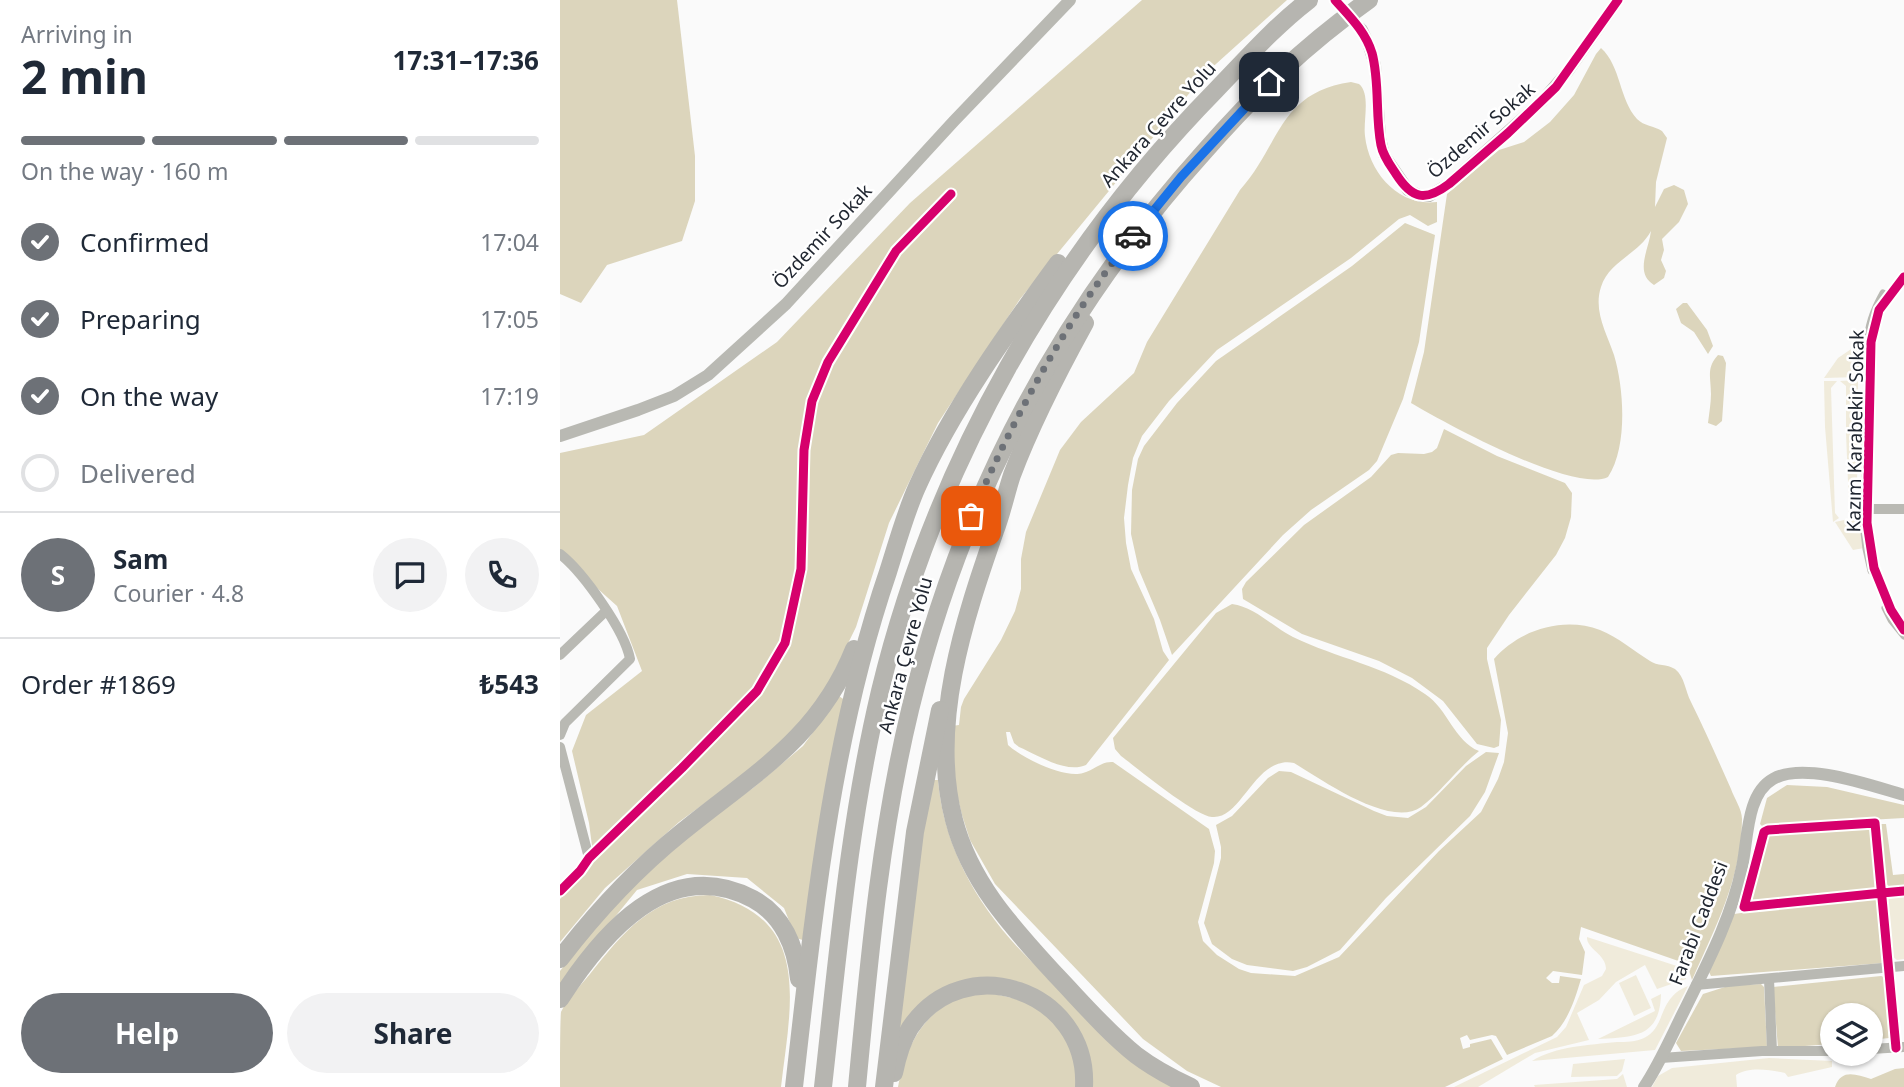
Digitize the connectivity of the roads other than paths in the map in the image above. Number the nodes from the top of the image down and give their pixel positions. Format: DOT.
graph roads {
  1 [pos="1070,0"];
  2 [pos="1309,0"];
  3 [pos="1368,0"];
  4 [pos="1618,0"];
  5 [pos="1278,24"];
  6 [pos="1362,30"];
  7 [pos="1245,106"];
  8 [pos="951,194"];
  9 [pos="1904,277"];
  10 [pos="1888,296"];
  11 [pos="560,436"];
  12 [pos="916,489"];
  13 [pos="1868,509"];
  14 [pos="1904,509"];
  15 [pos="560,554"];
  16 [pos="972,603"];
  17 [pos="606,611"];
  18 [pos="1904,630"];
  19 [pos="1904,636"];
  20 [pos="560,654"];
  21 [pos="560,735"];
  22 [pos="560,747"];
  23 [pos="1904,795"];
  24 [pos="589,858"];
  25 [pos="560,891"];
  26 [pos="1904,891"];
  27 [pos="1882,893"];
  28 [pos="560,959"];
  29 [pos="1904,967"];
  30 [pos="1888,968"];
  31 [pos="1769,979"];
  32 [pos="1696,985"];
  33 [pos="560,999"];
  34 [pos="1900,1047"];
  35 [pos="1772,1051"];
  36 [pos="1820,1052"];
  37 [pos="1661,1058"];
  38 [pos="795,1084"];
  39 [pos="823,1087"];
  40 [pos="856,1087"];
  41 [pos="884,1087"];
  42 [pos="892,1087"];
  43 [pos="1084,1087"];
  44 [pos="1191,1087"];
  45 [pos="1644,1087"];
  1 -- 11 [label="street, Özdemir Sokak"];
  2 -- 5 [label="highway, Ankara Çevre Yolu"];
  3 -- 7 [label="highway, Ankara Çevre Yolu"];
  4 -- 6 [label="street, Özdemir Sokak"];
  5 -- 12 [label="highway"];
  5 -- 39 [label="highway, Ankara Çevre Yolu"];
  7 -- 16 [label="highway"];
  7 -- 40 [label="highway, Ankara Çevre Yolu"];
  8 -- 24 [label="street"];
  9 -- 10 [label="street, Kazım Karabekir Sokak"];
  10 -- 13 [label="street, Kazım Karabekir Sokak"];
  10 -- 19 [label="street"];
  12 -- 28 [label="highway"];
  12 -- 38 [label="highway"];
  13 -- 14 [label="street"];
  13 -- 18 [label="street, Kazım Karabekir Sokak"];
  15 -- 17 [label="street"];
  16 -- 41 [label="highway"];
  16 -- 44 [label="highway"];
  17 -- 20 [label="street"];
  17 -- 21 [label="street"];
  22 -- 24 [label="street"];
  23 -- 32 [label="street, Farabi Caddesi"];
  24 -- 25 [label="street"];
  26 -- 27 [label="street"];
  27 -- 27 [label="street"];
  27 -- 30 [label="street"];
  29 -- 30 [label="street"];
  30 -- 31 [label="street"];
  30 -- 34 [label="street"];
  31 -- 32 [label="street"];
  31 -- 35 [label="street"];
  32 -- 37 [label="street, Farabi Caddesi"];
  33 -- 38 [label="highway"];
  35 -- 36 [label="street"];
  35 -- 37 [label="street"];
  37 -- 45 [label="street, Farabi Caddesi"];
  42 -- 43 [label="highway"];
}
